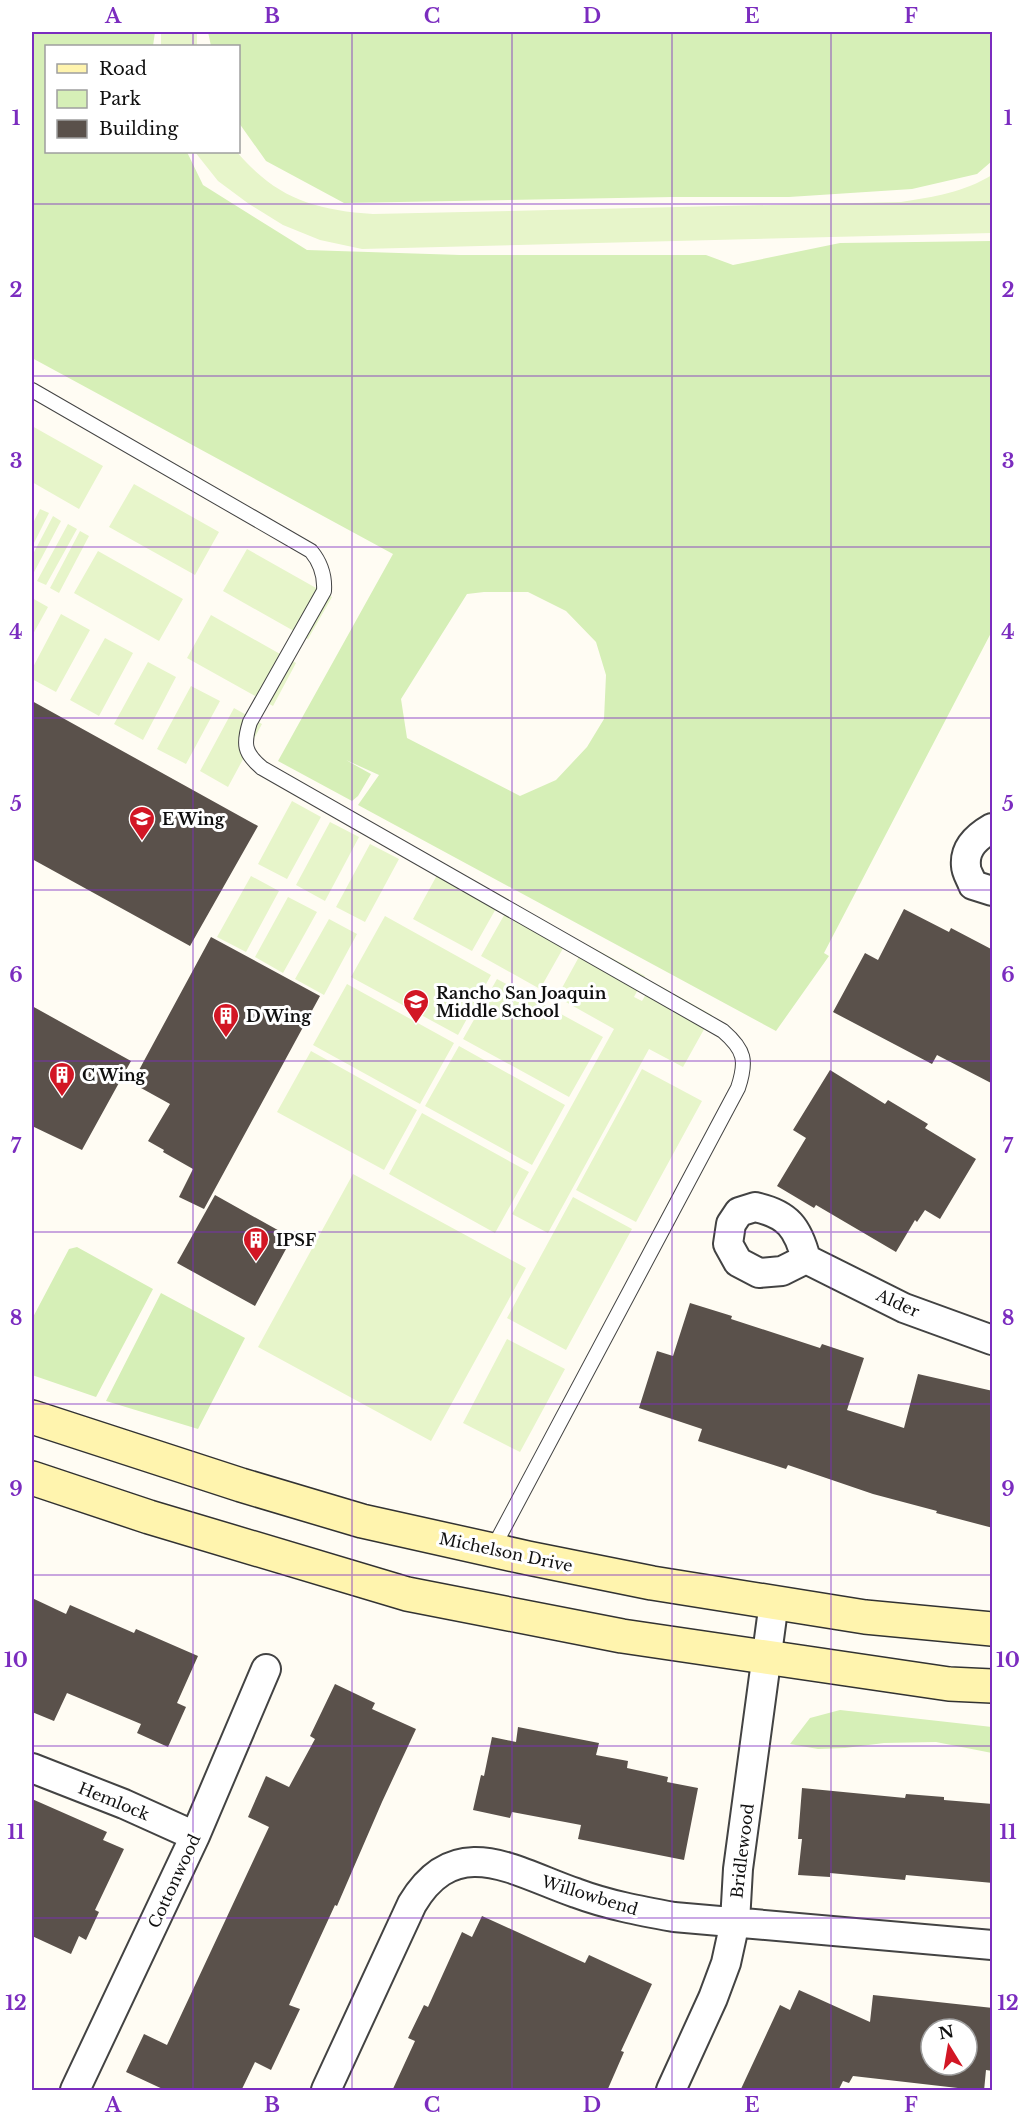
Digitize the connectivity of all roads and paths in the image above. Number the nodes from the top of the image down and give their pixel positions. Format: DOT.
graph roads {
  1 [pos="32,390"];
  2 [pos="993,828"];
  3 [pos="993,891"];
  4 [pos="806,1259"];
  5 [pos="993,1340"];
  6 [pos="32,1417"];
  7 [pos="32,1478"];
  8 [pos="492,1550"];
  9 [pos="774,1602"];
  10 [pos="993,1629"];
  11 [pos="768,1657"];
  12 [pos="266,1669"];
  13 [pos="993,1686"];
  14 [pos="32,1768"];
  15 [pos="195,1836"];
  16 [pos="735,1922"];
  17 [pos="993,1945"];
  18 [pos="75,2091"];
  19 [pos="326,2091"];
  20 [pos="671,2091"];
  1 -- 8 [label="lane"];
  2 -- 3 [label="street"];
  4 -- 5 [label="street, Alder"];
  6 -- 8 [label="main road, Michelson Drive"];
  7 -- 11 [label="main road"];
  8 -- 9 [label="main road, Michelson Drive"];
  9 -- 10 [label="main road, Michelson Drive"];
  9 -- 11 [label="street, Bridlewood"];
  11 -- 13 [label="main road"];
  11 -- 16 [label="street, Bridlewood"];
  12 -- 15 [label="street, Cottonwood"];
  14 -- 15 [label="street, Hemlock"];
  15 -- 18 [label="street, Cottonwood"];
  16 -- 17 [label="street, Willowbend"];
  16 -- 19 [label="street, Willowbend"];
  16 -- 20 [label="street, Bridlewood"];
}
